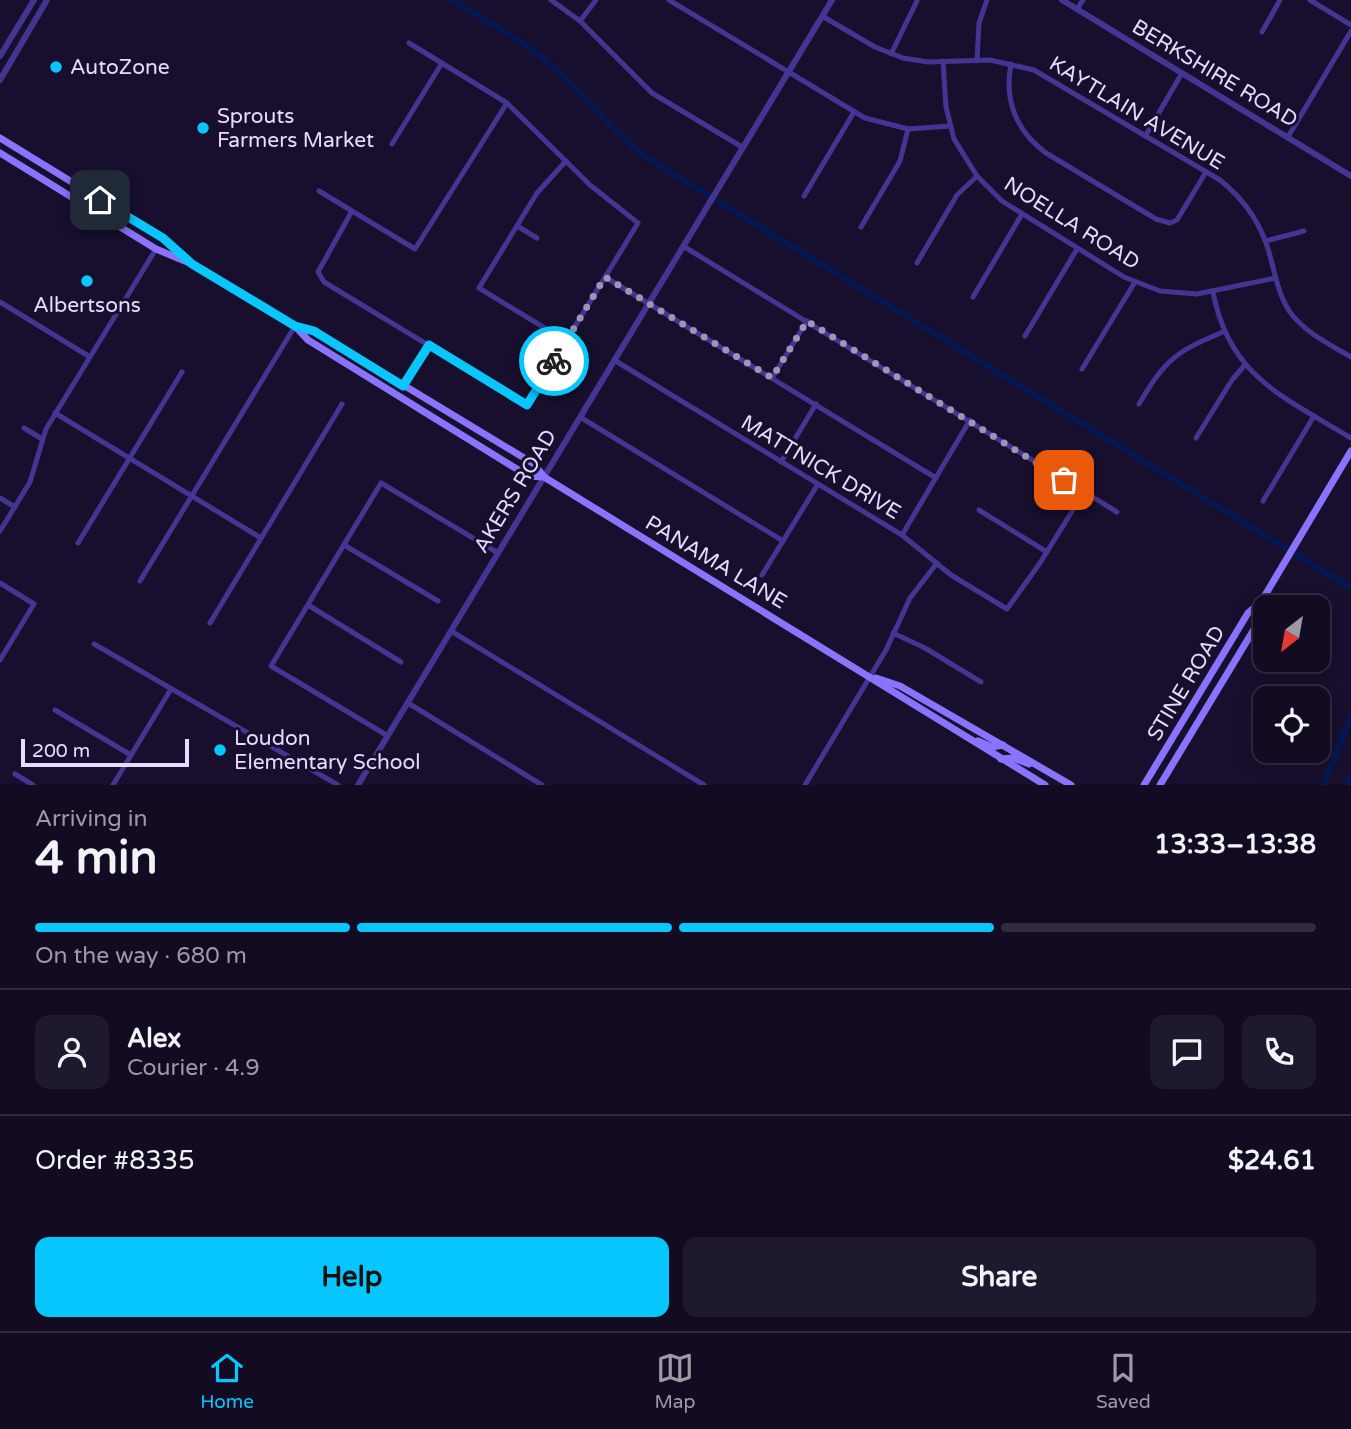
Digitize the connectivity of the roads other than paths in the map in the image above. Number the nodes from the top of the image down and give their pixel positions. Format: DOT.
graph roads {
  1 [pos="34,0"];
  2 [pos="551,0"];
  3 [pos="596,0"];
  4 [pos="669,0"];
  5 [pos="686,0"];
  6 [pos="832,0"];
  7 [pos="987,0"];
  8 [pos="1062,0"];
  9 [pos="1083,0"];
  10 [pos="1280,0"];
  11 [pos="1310,0"];
  12 [pos="917,1"];
  13 [pos="45,2"];
  14 [pos="681,8"];
  15 [pos="1077,9"];
  16 [pos="822,16"];
  17 [pos="580,21"];
  18 [pos="1351,25"];
  19 [pos="1351,31"];
  20 [pos="1262,32"];
  21 [pos="409,43"];
  22 [pos="891,54"];
  23 [pos="0,56"];
  24 [pos="977,60"];
  25 [pos="943,61"];
  26 [pos="442,63"];
  27 [pos="1011,64"];
  28 [pos="789,73"];
  29 [pos="1182,73"];
  30 [pos="0,80"];
  31 [pos="507,103"];
  32 [pos="854,112"];
  33 [pos="950,126"];
  34 [pos="908,130"];
  35 [pos="1146,135"];
  36 [pos="1288,137"];
  37 [pos="0,138"];
  38 [pos="392,144"];
  39 [pos="742,147"];
  40 [pos="0,153"];
  41 [pos="566,161"];
  42 [pos="1206,172"];
  43 [pos="976,176"];
  44 [pos="1351,176"];
  45 [pos="319,191"];
  46 [pos="804,196"];
  47 [pos="352,211"];
  48 [pos="1022,214"];
  49 [pos="517,226"];
  50 [pos="862,227"];
  51 [pos="1304,231"];
  52 [pos="537,238"];
  53 [pos="1266,240"];
  54 [pos="683,246"];
  55 [pos="1077,249"];
  56 [pos="156,250"];
  57 [pos="189,261"];
  58 [pos="917,263"];
  59 [pos="605,277"];
  60 [pos="1276,278"];
  61 [pos="1135,282"];
  62 [pos="1213,292"];
  63 [pos="973,297"];
  64 [pos="0,302"];
  65 [pos="648,303"];
  66 [pos="807,321"];
  67 [pos="295,326"];
  68 [pos="1223,332"];
  69 [pos="1025,336"];
  70 [pos="566,341"];
  71 [pos="429,345"];
  72 [pos="1351,356"];
  73 [pos="90,357"];
  74 [pos="614,360"];
  75 [pos="1244,366"];
  76 [pos="1082,369"];
  77 [pos="357,371"];
  78 [pos="182,372"];
  79 [pos="772,378"];
  80 [pos="403,386"];
  81 [pos="342,404"];
  82 [pos="816,404"];
  83 [pos="1139,404"];
  84 [pos="55,414"];
  85 [pos="1314,416"];
  86 [pos="580,417"];
  87 [pos="971,420"];
  88 [pos="24,428"];
  89 [pos="1196,438"];
  90 [pos="1351,438"];
  91 [pos="42,439"];
  92 [pos="1351,450"];
  93 [pos="130,458"];
  94 [pos="781,461"];
  95 [pos="544,477"];
  96 [pos="936,478"];
  97 [pos="818,484"];
  98 [pos="1084,492"];
  99 [pos="192,496"];
  100 [pos="0,498"];
  101 [pos="1263,501"];
  102 [pos="15,507"];
  103 [pos="979,510"];
  104 [pos="1116,512"];
  105 [pos="0,531"];
  106 [pos="902,535"];
  107 [pos="261,538"];
  108 [pos="783,541"];
  109 [pos="78,543"];
  110 [pos="344,545"];
  111 [pos="1047,552"];
  112 [pos="498,553"];
  113 [pos="937,563"];
  114 [pos="762,575"];
  115 [pos="141,581"];
  116 [pos="0,583"];
  117 [pos="1265,595"];
  118 [pos="438,601"];
  119 [pos="308,605"];
  120 [pos="1253,609"];
  121 [pos="210,623"];
  122 [pos="451,631"];
  123 [pos="1253,631"];
  124 [pos="893,633"];
  125 [pos="94,644"];
  126 [pos="0,660"];
  127 [pos="401,662"];
  128 [pos="871,676"];
  129 [pos="981,682"];
  130 [pos="171,689"];
  131 [pos="408,703"];
  132 [pos="55,710"];
  133 [pos="957,733"];
  134 [pos="388,736"];
  135 [pos="1003,745"];
  136 [pos="131,755"];
  137 [pos="1001,759"];
  138 [pos="1049,772"];
  139 [pos="15,774"];
  140 [pos="807,782"];
  141 [pos="33,785"];
  142 [pos="113,785"];
  143 [pos="338,785"];
  144 [pos="358,785"];
  145 [pos="542,785"];
  146 [pos="704,785"];
  147 [pos="817,785"];
  148 [pos="1045,785"];
  149 [pos="1071,785"];
  150 [pos="1144,785"];
  151 [pos="1160,785"];
  1 -- 23 [label="street"];
  2 -- 17 [label="street"];
  3 -- 17 [label="street"];
  4 -- 14 [label="street"];
  5 -- 14 [label="street"];
  6 -- 16 [label="street, AKERS ROAD"];
  7 -- 24 [label="street"];
  8 -- 15 [label="street, BERKSHIRE ROAD"];
  9 -- 15 [label="street"];
  10 -- 20 [label="street"];
  11 -- 18 [label="street"];
  12 -- 22 [label="street"];
  13 -- 30 [label="street"];
  14 -- 28 [label="street"];
  15 -- 29 [label="street, BERKSHIRE ROAD"];
  16 -- 22 [label="street, KAYTLAIN AVENUE"];
  16 -- 28 [label="street, AKERS ROAD"];
  17 -- 39 [label="street"];
  19 -- 36 [label="street"];
  21 -- 26 [label="street"];
  22 -- 25 [label="street, KAYTLAIN AVENUE"];
  24 -- 25 [label="street, KAYTLAIN AVENUE"];
  24 -- 27 [label="street, KAYTLAIN AVENUE"];
  25 -- 33 [label="street, NOELLA ROAD"];
  26 -- 31 [label="street"];
  26 -- 38 [label="street"];
  27 -- 35 [label="street, KAYTLAIN AVENUE"];
  27 -- 42 [label="street"];
  28 -- 32 [label="street"];
  28 -- 39 [label="street, AKERS ROAD"];
  29 -- 35 [label="street"];
  29 -- 36 [label="street, BERKSHIRE ROAD"];
  31 -- 41 [label="street"];
  31 -- 47 [label="street"];
  32 -- 34 [label="street"];
  32 -- 46 [label="street"];
  33 -- 34 [label="street"];
  33 -- 43 [label="street, NOELLA ROAD"];
  34 -- 50 [label="street"];
  35 -- 42 [label="street, KAYTLAIN AVENUE"];
  36 -- 44 [label="street, BERKSHIRE ROAD"];
  37 -- 57 [label="main road, PANAMA LANE"];
  39 -- 54 [label="street, AKERS ROAD"];
  40 -- 56 [label="main road"];
  41 -- 49 [label="street"];
  41 -- 59 [label="street"];
  42 -- 53 [label="street, KAYTLAIN AVENUE"];
  43 -- 48 [label="street, NOELLA ROAD"];
  43 -- 58 [label="street"];
  45 -- 47 [label="street"];
  47 -- 71 [label="street"];
  48 -- 55 [label="street, NOELLA ROAD"];
  48 -- 63 [label="street"];
  49 -- 52 [label="street"];
  49 -- 70 [label="street"];
  51 -- 53 [label="street"];
  53 -- 60 [label="street, KAYTLAIN AVENUE"];
  54 -- 65 [label="street, AKERS ROAD"];
  54 -- 66 [label="street"];
  55 -- 61 [label="street, NOELLA ROAD"];
  55 -- 69 [label="street"];
  56 -- 57 [label="main road"];
  56 -- 73 [label="street"];
  57 -- 67 [label="main road, PANAMA LANE"];
  59 -- 65 [label="street"];
  59 -- 70 [label="street"];
  60 -- 62 [label="street, NOELLA ROAD"];
  60 -- 72 [label="street, KAYTLAIN AVENUE"];
  61 -- 62 [label="street, NOELLA ROAD"];
  61 -- 76 [label="street"];
  62 -- 68 [label="street"];
  64 -- 73 [label="street"];
  65 -- 74 [label="street, AKERS ROAD"];
  65 -- 79 [label="street"];
  66 -- 79 [label="street"];
  66 -- 87 [label="street"];
  67 -- 77 [label="main road, PANAMA LANE"];
  67 -- 80 [label="main road, PANAMA LANE"];
  67 -- 99 [label="street"];
  68 -- 75 [label="street"];
  68 -- 83 [label="street"];
  70 -- 71 [label="street"];
  71 -- 80 [label="street"];
  73 -- 84 [label="street"];
  74 -- 86 [label="street, AKERS ROAD"];
  74 -- 94 [label="street, MATTNICK DRIVE"];
  75 -- 85 [label="street"];
  75 -- 89 [label="street"];
  77 -- 80 [label="main road"];
  77 -- 95 [label="main road, PANAMA LANE"];
  78 -- 93 [label="street"];
  79 -- 82 [label="street"];
  80 -- 95 [label="main road, PANAMA LANE"];
  81 -- 107 [label="street"];
  82 -- 94 [label="street"];
  82 -- 96 [label="street"];
  84 -- 91 [label="street"];
  84 -- 93 [label="street"];
  85 -- 90 [label="street"];
  85 -- 101 [label="street"];
  86 -- 95 [label="street, AKERS ROAD"];
  86 -- 108 [label="street"];
  87 -- 96 [label="street"];
  87 -- 98 [label="street"];
  88 -- 91 [label="street"];
  91 -- 102 [label="street"];
  92 -- 117 [label="main road, STINE ROAD"];
  93 -- 99 [label="street"];
  93 -- 109 [label="street"];
  94 -- 97 [label="street, MATTNICK DRIVE"];
  95 -- 112 [label="street, AKERS ROAD"];
  95 -- 128 [label="main road, PANAMA LANE"];
  96 -- 106 [label="street"];
  97 -- 106 [label="street, MATTNICK DRIVE"];
  97 -- 108 [label="street"];
  98 -- 104 [label="street"];
  98 -- 111 [label="street"];
  99 -- 107 [label="street"];
  99 -- 115 [label="street"];
  100 -- 102 [label="street"];
  102 -- 105 [label="street"];
  103 -- 111 [label="street"];
  106 -- 113 [label="street, MATTNICK DRIVE"];
  107 -- 121 [label="street"];
  108 -- 114 [label="street"];
  110 -- 112 [label="street"];
  110 -- 118 [label="street"];
  110 -- 119 [label="street"];
  111 -- 113 [label="street, MATTNICK DRIVE"];
  112 -- 122 [label="street, AKERS ROAD"];
  113 -- 124 [label="street"];
  116 -- 126 [label="street"];
  119 -- 127 [label="street"];
  119 -- 134 [label="street"];
  120 -- 150 [label="main road, STINE ROAD"];
  122 -- 131 [label="street, AKERS ROAD"];
  122 -- 146 [label="street"];
  123 -- 151 [label="main road, STINE ROAD"];
  124 -- 128 [label="street"];
  124 -- 129 [label="street"];
  125 -- 130 [label="street"];
  128 -- 133 [label="main road, PANAMA LANE"];
  128 -- 135 [label="main road, PANAMA LANE"];
  128 -- 140 [label="street"];
  130 -- 136 [label="street"];
  130 -- 143 [label="street"];
  131 -- 134 [label="street, AKERS ROAD"];
  131 -- 145 [label="street"];
  132 -- 136 [label="street"];
  133 -- 135 [label="main road"];
  133 -- 137 [label="main road, PANAMA LANE"];
  134 -- 144 [label="street, AKERS ROAD"];
  135 -- 138 [label="main road, PANAMA LANE"];
  136 -- 142 [label="street"];
  137 -- 138 [label="main road"];
  137 -- 148 [label="main road, PANAMA LANE"];
  138 -- 149 [label="main road, PANAMA LANE"];
  139 -- 141 [label="street"];
  140 -- 147 [label="street"];
}
